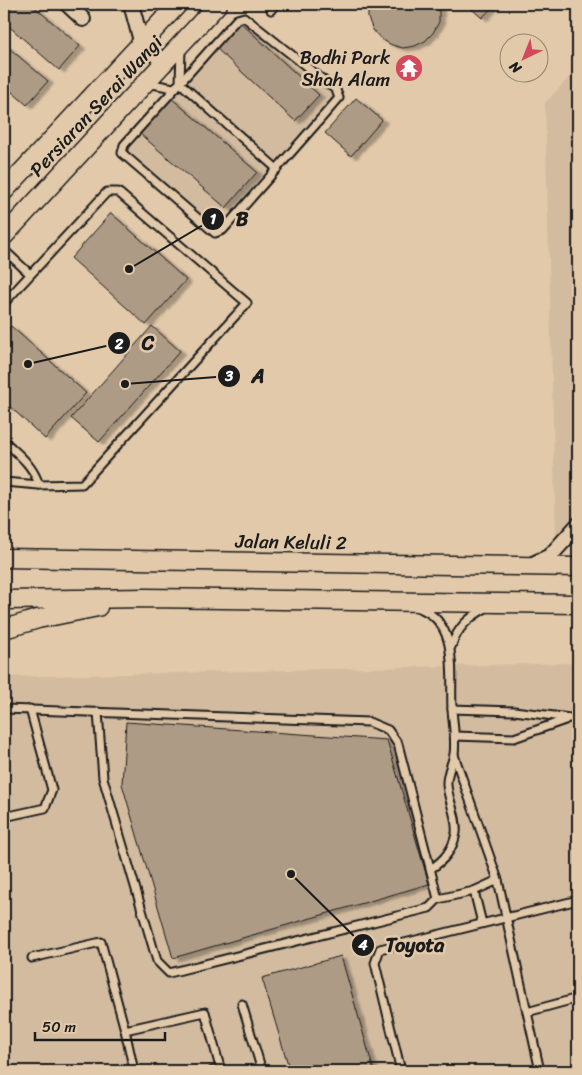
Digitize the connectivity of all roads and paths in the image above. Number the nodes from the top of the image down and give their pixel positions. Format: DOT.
graph roads {
  1 [pos="66,4"];
  2 [pos="131,4"];
  3 [pos="178,4"];
  4 [pos="218,4"];
  5 [pos="276,4"];
  6 [pos="271,10"];
  7 [pos="83,19"];
  8 [pos="142,41"];
  9 [pos="182,46"];
  10 [pos="165,64"];
  11 [pos="180,83"];
  12 [pos="143,86"];
  13 [pos="277,169"];
  14 [pos="4,191"];
  15 [pos="4,236"];
  16 [pos="4,250"];
  17 [pos="30,274"];
  18 [pos="4,290"];
  19 [pos="10,296"];
  20 [pos="4,303"];
  21 [pos="4,442"];
  22 [pos="4,482"];
  23 [pos="39,485"];
  24 [pos="578,525"];
  25 [pos="4,558"];
  26 [pos="528,566"];
  27 [pos="578,567"];
  28 [pos="146,598"];
  29 [pos="4,600"];
  30 [pos="403,602"];
  31 [pos="495,603"];
  32 [pos="578,604"];
  33 [pos="4,629"];
  34 [pos="451,646"];
  35 [pos="4,709"];
  36 [pos="30,709"];
  37 [pos="452,709"];
  38 [pos="98,712"];
  39 [pos="568,719"];
  40 [pos="578,719"];
  41 [pos="455,736"];
  42 [pos="454,755"];
  43 [pos="4,817"];
  44 [pos="430,869"];
  45 [pos="498,880"];
  46 [pos="474,891"];
  47 [pos="438,899"];
  48 [pos="578,900"];
  49 [pos="506,917"];
  50 [pos="482,923"];
  51 [pos="32,958"];
  52 [pos="578,998"];
  53 [pos="242,1004"];
  54 [pos="527,1012"];
  55 [pos="125,1030"];
  56 [pos="220,1070"];
  57 [pos="134,1071"];
  58 [pos="212,1071"];
  59 [pos="262,1071"];
  60 [pos="401,1071"];
  61 [pos="540,1071"];
  1 -- 7 [label="street"];
  2 -- 8 [label="street"];
  3 -- 8 [label="street, Persiaran Serai Wangi"];
  4 -- 9 [label="street, Persiaran Serai Wangi"];
  5 -- 6 [label="lane"];
  8 -- 10 [label="street"];
  8 -- 14 [label="street, Persiaran Serai Wangi"];
  9 -- 10 [label="street, Persiaran Serai Wangi"];
  9 -- 11 [label="lane"];
  10 -- 12 [label="street, Persiaran Serai Wangi"];
  11 -- 12 [label="lane"];
  11 -- 13 [label="lane"];
  11 -- 13 [label="lane"];
  11 -- 13 [label="lane"];
  12 -- 15 [label="street, Persiaran Serai Wangi"];
  16 -- 17 [label="lane"];
  17 -- 19 [label="lane"];
  17 -- 23 [label="lane"];
  18 -- 19 [label="lane"];
  19 -- 20 [label="lane"];
  21 -- 23 [label="lane"];
  22 -- 23 [label="lane"];
  24 -- 26 [label="street"];
  25 -- 26 [label="street, Jalan Keluli 2"];
  26 -- 27 [label="street, Jalan Keluli 2"];
  28 -- 29 [label="street"];
  28 -- 30 [label="street"];
  28 -- 33 [label="street"];
  30 -- 31 [label="street"];
  30 -- 34 [label="lane"];
  31 -- 32 [label="street"];
  31 -- 34 [label="lane"];
  34 -- 37 [label="lane"];
  35 -- 36 [label="lane"];
  36 -- 38 [label="lane"];
  36 -- 43 [label="lane"];
  37 -- 39 [label="lane"];
  37 -- 41 [label="lane"];
  38 -- 44 [label="lane"];
  38 -- 47 [label="lane"];
  39 -- 40 [label="lane"];
  39 -- 41 [label="lane"];
  41 -- 42 [label="lane"];
  42 -- 44 [label="lane"];
  42 -- 45 [label="lane"];
  44 -- 47 [label="lane"];
  45 -- 46 [label="lane"];
  45 -- 49 [label="lane"];
  46 -- 47 [label="lane"];
  46 -- 50 [label="lane"];
  48 -- 49 [label="lane"];
  49 -- 50 [label="lane"];
  49 -- 54 [label="lane"];
  50 -- 60 [label="lane"];
  51 -- 55 [label="lane"];
  52 -- 54 [label="lane"];
  53 -- 59 [label="lane"];
  54 -- 61 [label="lane"];
  55 -- 56 [label="lane"];
  55 -- 57 [label="lane"];
  56 -- 58 [label="lane"];
}
